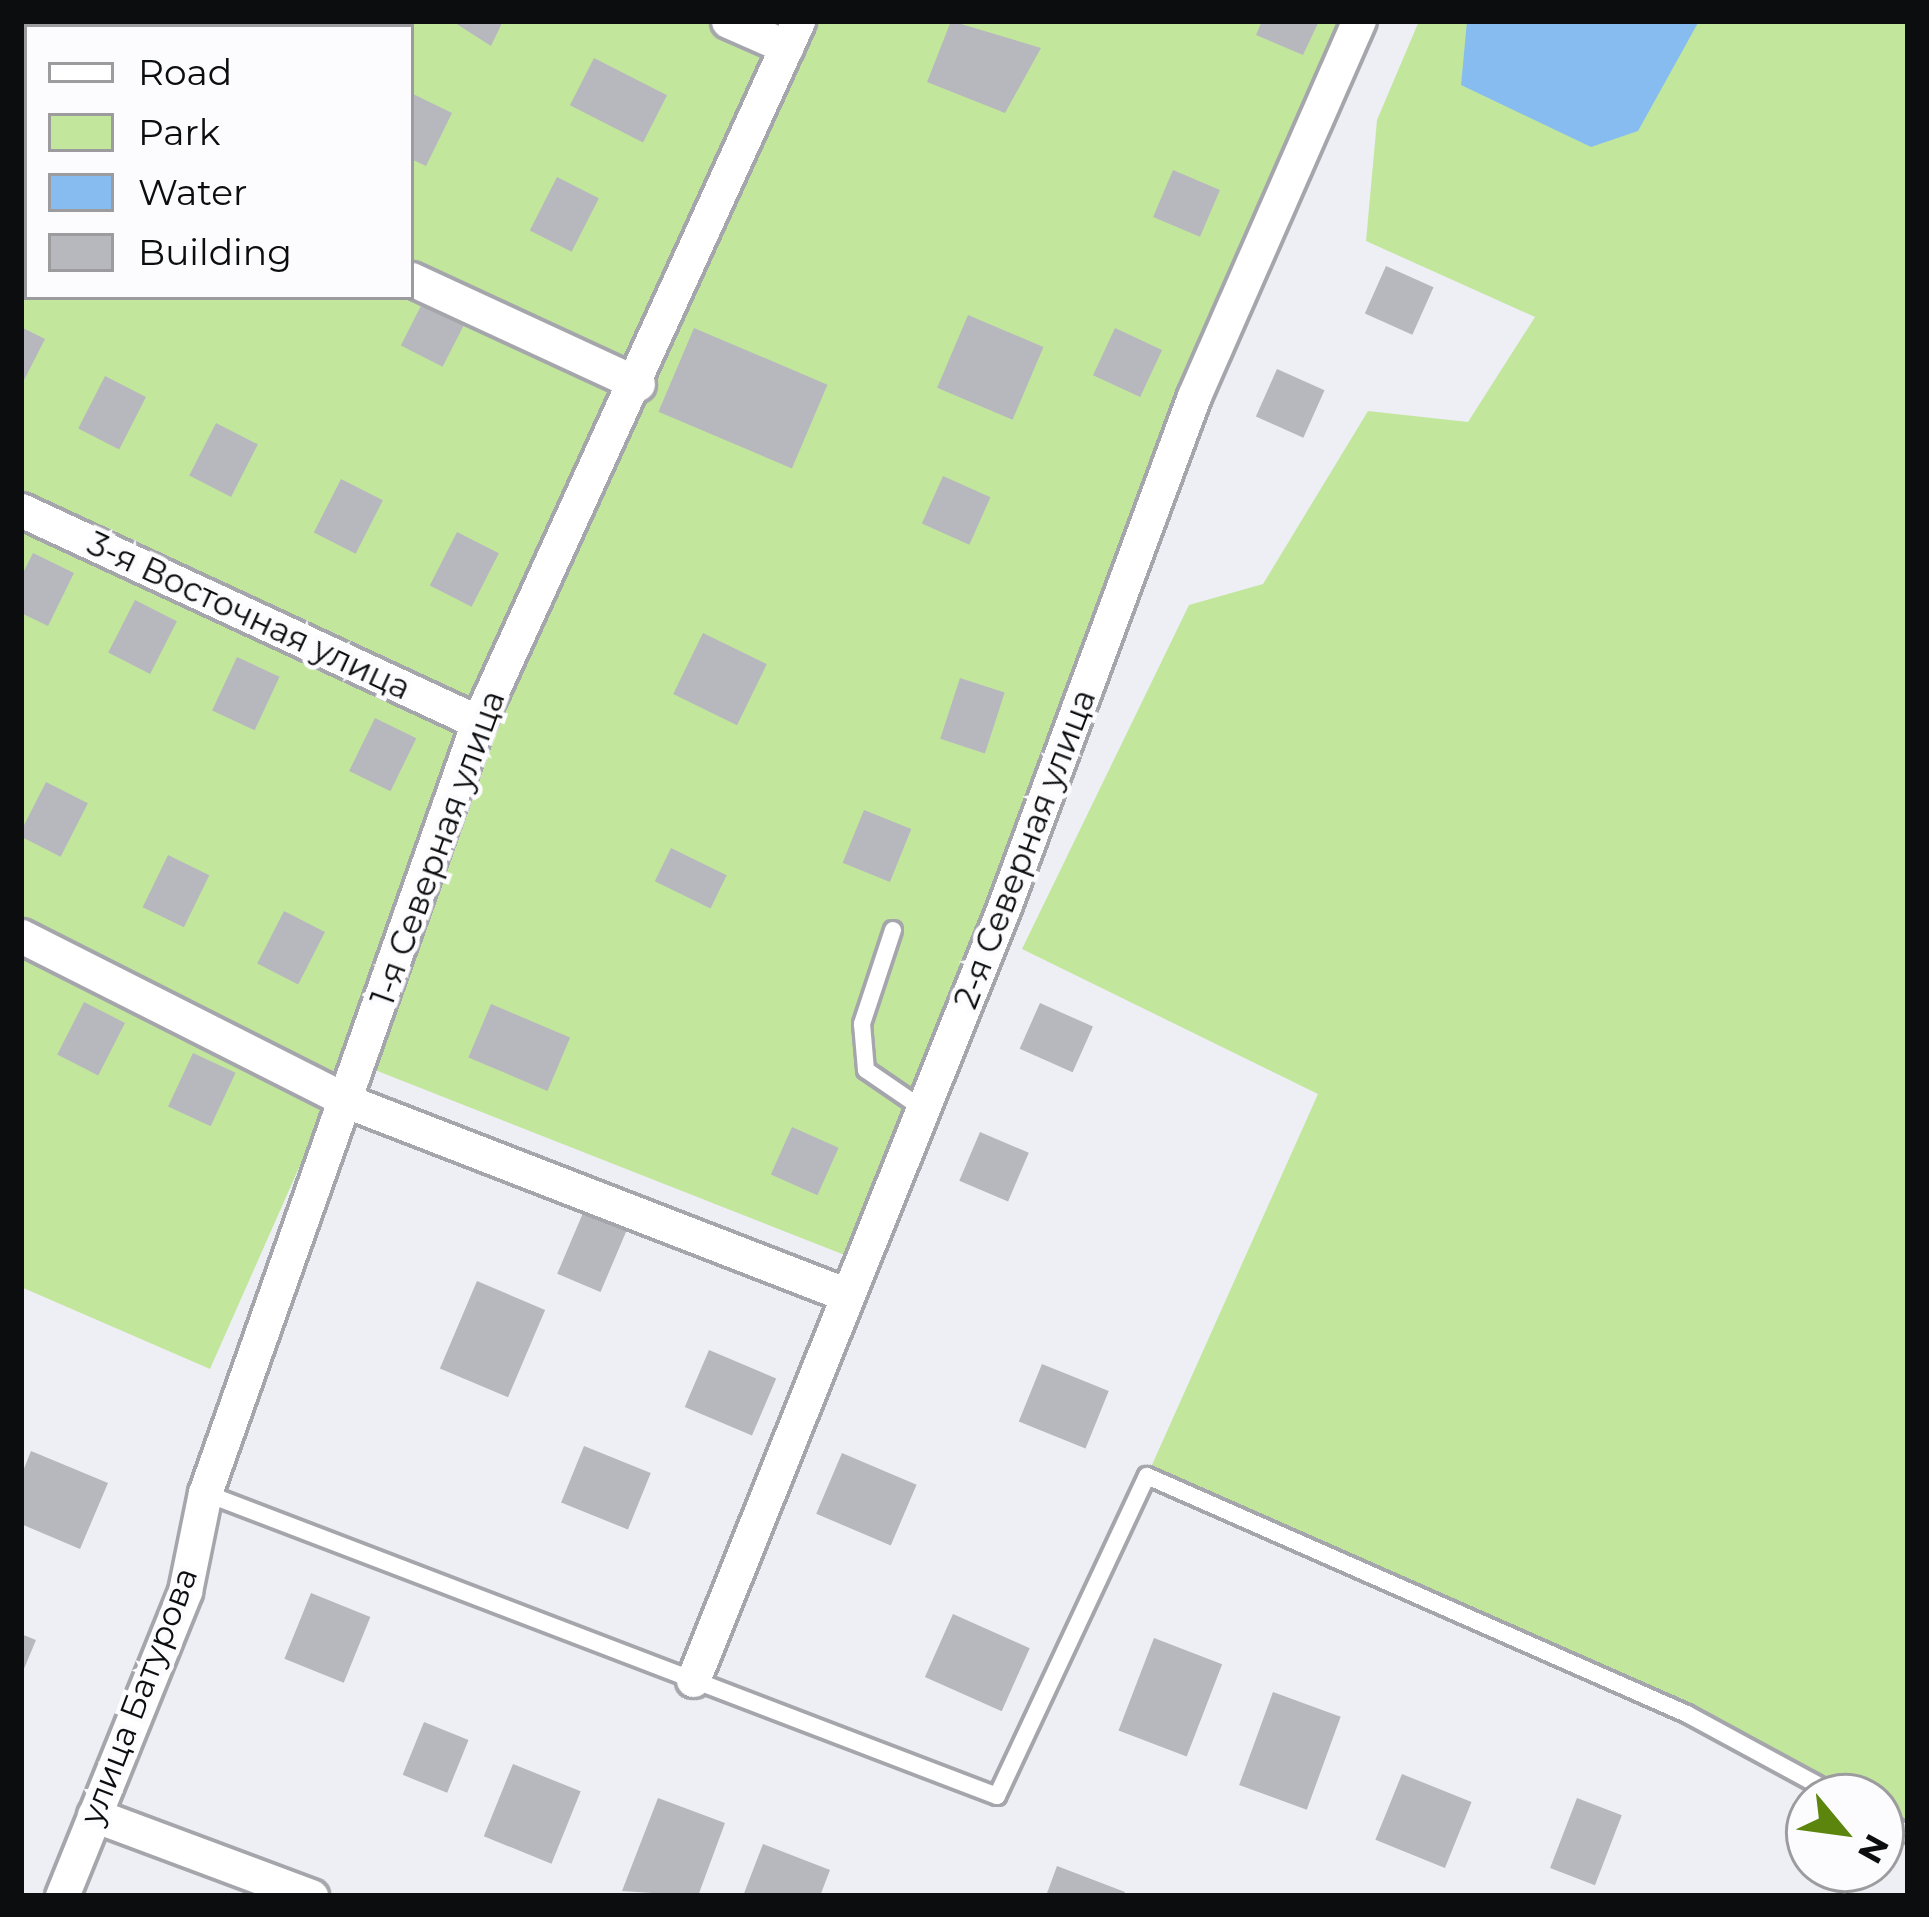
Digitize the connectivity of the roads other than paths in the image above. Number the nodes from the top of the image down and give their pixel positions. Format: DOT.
graph roads {
  1 [pos="728,21"];
  2 [pos="1359,21"];
  3 [pos="792,34"];
  4 [pos="414,280"];
  5 [pos="638,384"];
  6 [pos="21,510"];
  7 [pos="478,722"];
  8 [pos="893,930"];
  9 [pos="21,936"];
  10 [pos="349,1102"];
  11 [pos="922,1109"];
  12 [pos="848,1294"];
  13 [pos="205,1493"];
  14 [pos="693,1680"];
  15 [pos="1796,1773"];
  16 [pos="94,1816"];
  17 [pos="62,1896"];
  18 [pos="310,1896"];
  1 -- 3 [label="street"];
  2 -- 11 [label="street, 2-я Северная улица"];
  3 -- 5 [label="street, 1-я Северная улица"];
  4 -- 5 [label="street"];
  5 -- 7 [label="street, 1-я Северная улица"];
  6 -- 7 [label="street, 3-я Восточная улица"];
  7 -- 10 [label="street, 1-я Северная улица"];
  8 -- 11 [label="lane"];
  9 -- 10 [label="street"];
  10 -- 12 [label="street"];
  10 -- 13 [label="street, 1-я Северная улица"];
  11 -- 12 [label="street, 2-я Северная улица"];
  12 -- 14 [label="street, 2-я Северная улица"];
  13 -- 14 [label="lane"];
  13 -- 16 [label="street, улица Батурова"];
  14 -- 15 [label="lane"];
  16 -- 17 [label="street, улица Батурова"];
  16 -- 18 [label="street"];
}
